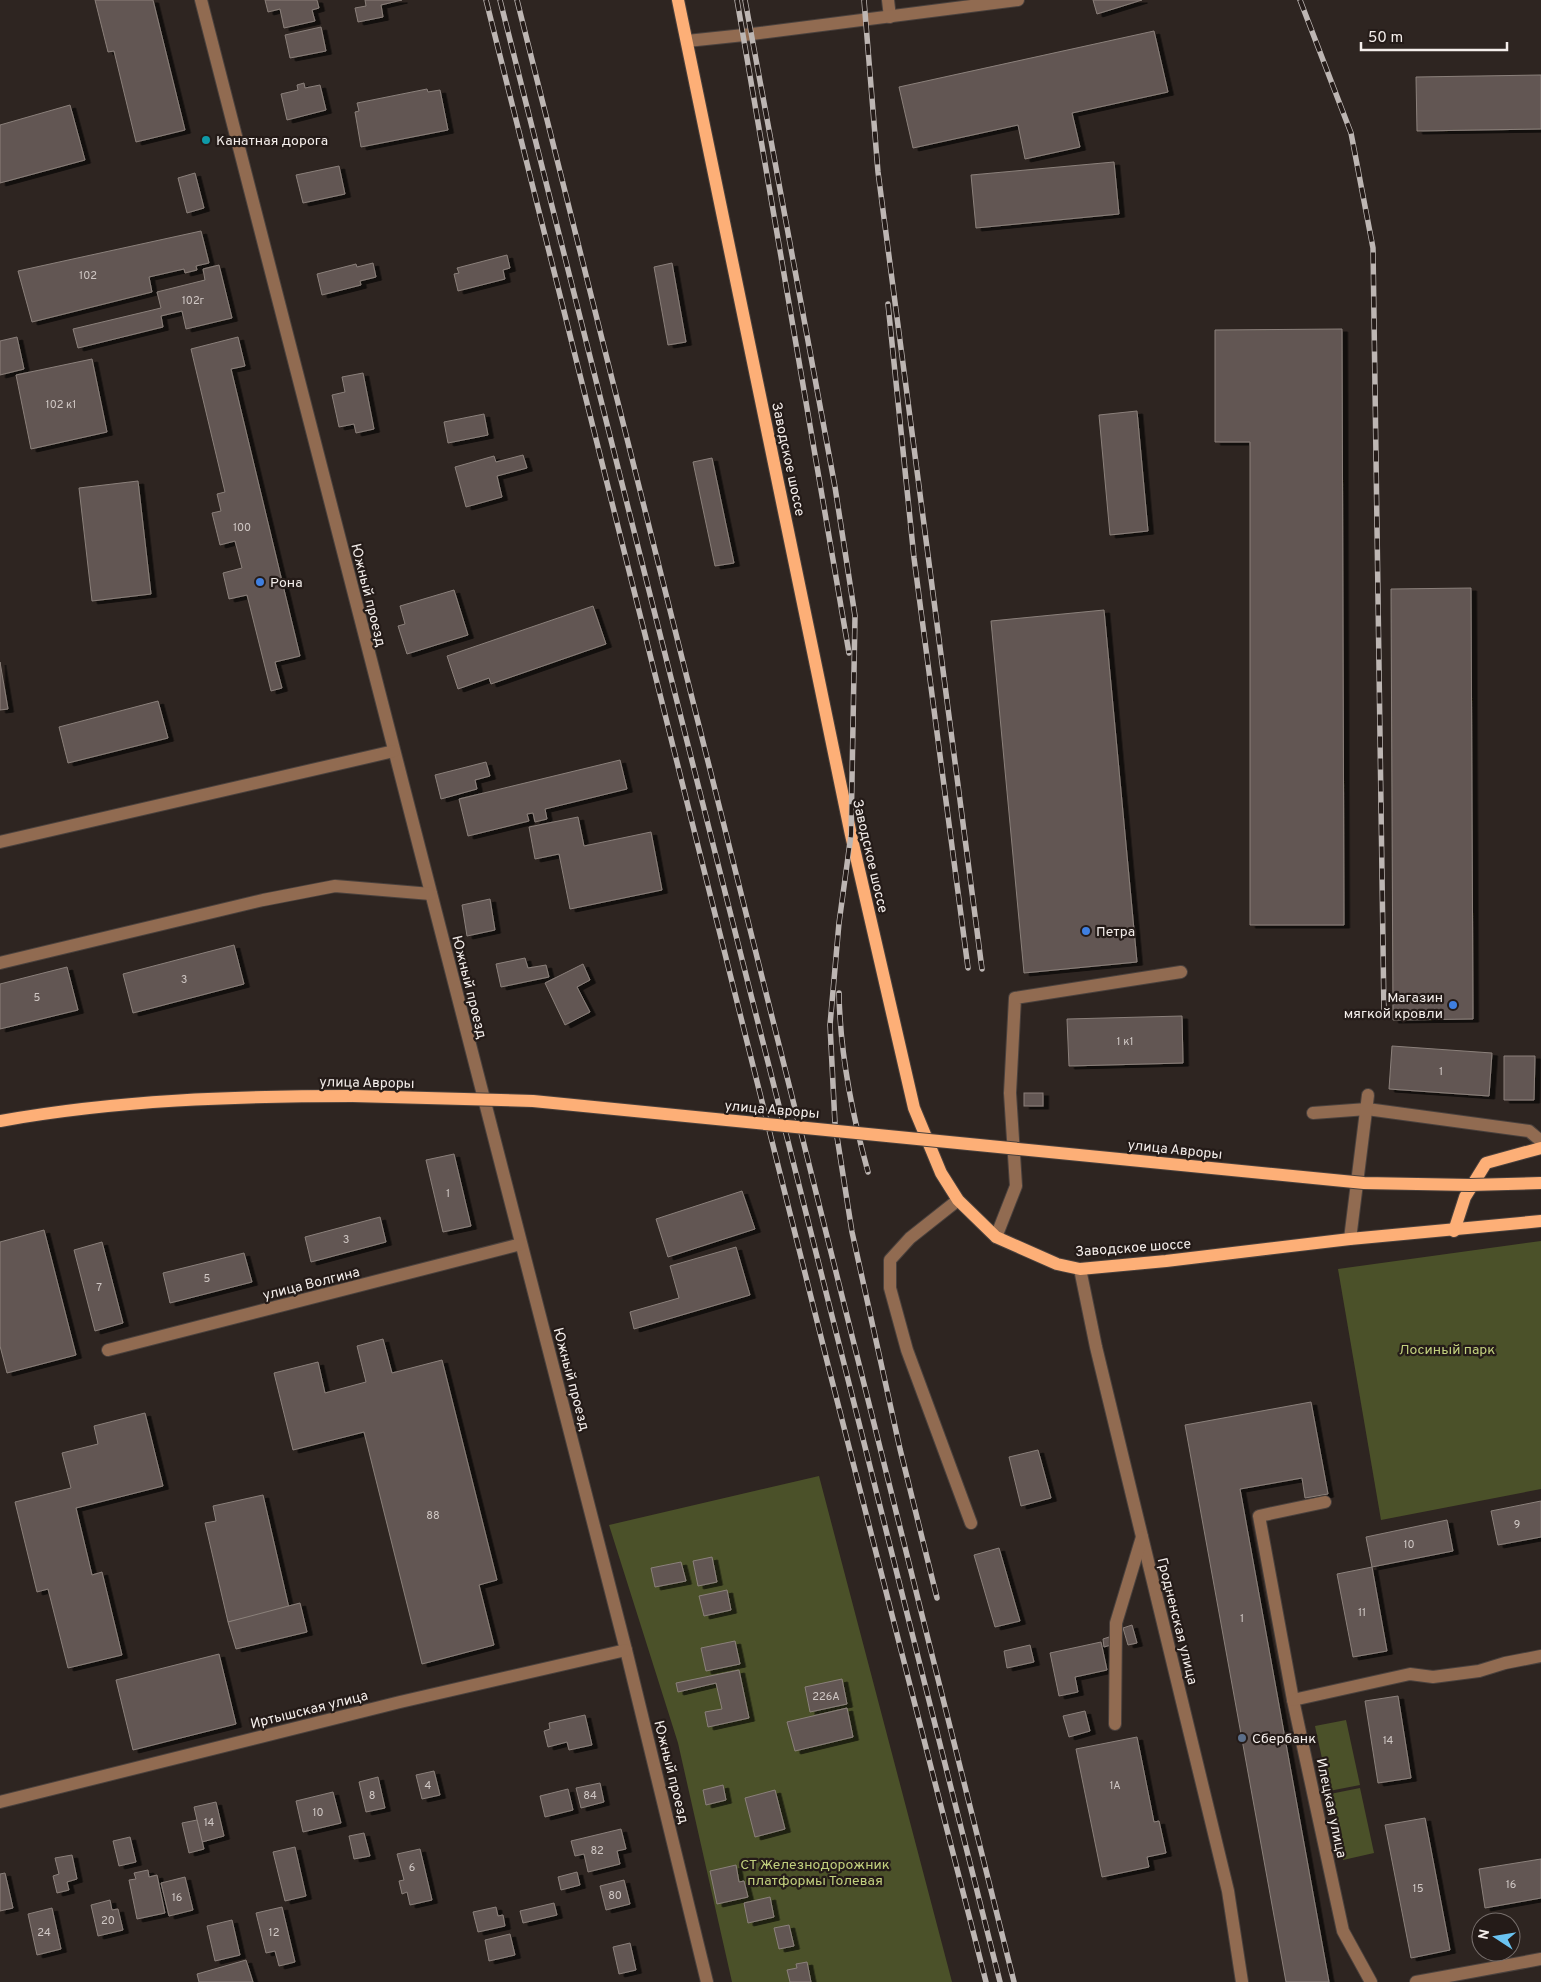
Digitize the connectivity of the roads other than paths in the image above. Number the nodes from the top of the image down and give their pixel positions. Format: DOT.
graph roads {
  1 [pos="201,0"];
  2 [pos="678,0"];
  3 [pos="888,0"];
  4 [pos="1018,0"];
  5 [pos="890,17"];
  6 [pos="687,40"];
  7 [pos="394,751"];
  8 [pos="0,842"];
  9 [pos="431,894"];
  10 [pos="0,963"];
  11 [pos="1181,972"];
  12 [pos="1368,1095"];
  13 [pos="1366,1109"];
  14 [pos="1313,1113"];
  15 [pos="0,1121"];
  16 [pos="1541,1140"];
  17 [pos="1541,1148"];
  18 [pos="1541,1184"];
  19 [pos="958,1200"];
  20 [pos="1541,1221"];
  21 [pos="1454,1231"];
  22 [pos="996,1237"];
  23 [pos="1350,1239"];
  24 [pos="521,1244"];
  25 [pos="1080,1269"];
  26 [pos="108,1350"];
  27 [pos="1325,1502"];
  28 [pos="971,1523"];
  29 [pos="1142,1536"];
  30 [pos="626,1650"];
  31 [pos="1541,1656"];
  32 [pos="1293,1700"];
  33 [pos="1115,1724"];
  34 [pos="0,1802"];
  35 [pos="1541,1959"];
  36 [pos="707,1982"];
  37 [pos="1242,1982"];
  38 [pos="1371,1982"];
  39 [pos="1416,1982"];
  1 -- 7 [label="street, Южный проезд"];
  2 -- 6 [label="main road, Заводское шоссе"];
  3 -- 5 [label="street"];
  4 -- 5 [label="street"];
  5 -- 6 [label="street"];
  6 -- 19 [label="main road, Заводское шоссе"];
  7 -- 8 [label="street"];
  7 -- 9 [label="street, Южный проезд"];
  9 -- 10 [label="street"];
  9 -- 24 [label="street, Южный проезд"];
  11 -- 22 [label="street"];
  12 -- 13 [label="street"];
  13 -- 14 [label="street"];
  13 -- 16 [label="street"];
  13 -- 23 [label="street"];
  15 -- 18 [label="main road, улица Авроры, bridge"];
  17 -- 21 [label="main road"];
  19 -- 22 [label="main road, Заводское шоссе"];
  19 -- 28 [label="street"];
  20 -- 21 [label="main road, Заводское шоссе"];
  21 -- 23 [label="main road, Заводское шоссе"];
  22 -- 25 [label="main road, Заводское шоссе"];
  23 -- 25 [label="main road, Заводское шоссе"];
  24 -- 26 [label="street, улица Волгина"];
  24 -- 30 [label="street, Южный проезд"];
  25 -- 29 [label="street, Гродненская улица"];
  27 -- 32 [label="street, Илецкая улица"];
  29 -- 33 [label="street"];
  29 -- 37 [label="street, Гродненская улица"];
  30 -- 34 [label="street, Иртышская улица"];
  30 -- 36 [label="street, Южный проезд"];
  31 -- 32 [label="street"];
  32 -- 38 [label="street, Илецкая улица"];
  35 -- 39 [label="street"];
}
